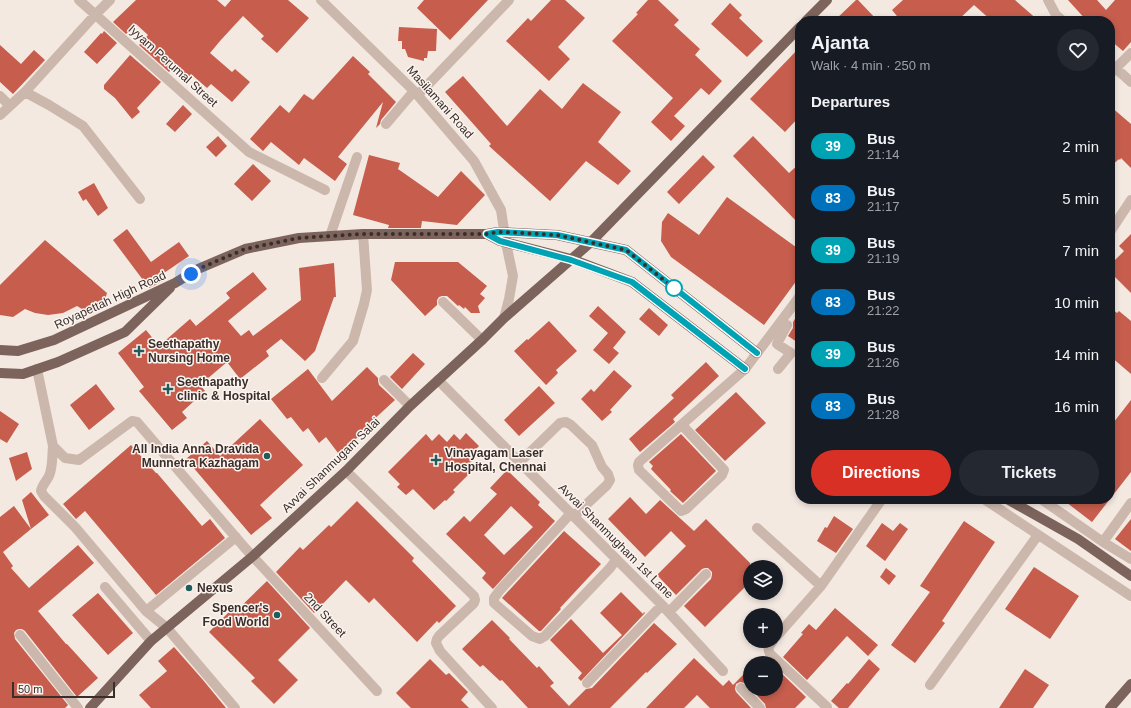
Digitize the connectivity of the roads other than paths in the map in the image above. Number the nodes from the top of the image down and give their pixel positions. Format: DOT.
graph roads {
  1 [pos="79,0"];
  2 [pos="110,0"];
  3 [pos="321,0"];
  4 [pos="509,0"];
  5 [pos="827,0"];
  6 [pos="1048,0"];
  7 [pos="95,15"];
  8 [pos="811,16"];
  9 [pos="1056,16"];
  10 [pos="795,32"];
  11 [pos="1131,53"];
  12 [pos="1115,66"];
  13 [pos="1115,70"];
  14 [pos="1131,82"];
  15 [pos="26,92"];
  16 [pos="416,93"];
  17 [pos="0,96"];
  18 [pos="10,106"];
  19 [pos="0,116"];
  20 [pos="386,124"];
  21 [pos="357,157"];
  22 [pos="325,190"];
  23 [pos="140,199"];
  24 [pos="1131,200"];
  25 [pos="1115,224"];
  26 [pos="505,232"];
  27 [pos="362,234"];
  28 [pos="487,234"];
  29 [pos="330,236"];
  30 [pos="591,242"];
  31 [pos="506,243"];
  32 [pos="571,260"];
  33 [pos="175,283"];
  34 [pos="443,302"];
  35 [pos="795,304"];
  36 [pos="795,310"];
  37 [pos="504,318"];
  38 [pos="784,323"];
  39 [pos="482,340"];
  40 [pos="0,350"];
  41 [pos="757,353"];
  42 [pos="37,369"];
  43 [pos="745,369"];
  44 [pos="778,369"];
  45 [pos="1,375"];
  46 [pos="322,378"];
  47 [pos="384,380"];
  48 [pos="438,380"];
  49 [pos="410,406"];
  50 [pos="682,425"];
  51 [pos="53,446"];
  52 [pos="520,462"];
  53 [pos="346,471"];
  54 [pos="1131,503"];
  55 [pos="878,504"];
  56 [pos="992,504"];
  57 [pos="1016,504"];
  58 [pos="1048,504"];
  59 [pos="572,514"];
  60 [pos="757,528"];
  61 [pos="1038,535"];
  62 [pos="236,536"];
  63 [pos="1103,542"];
  64 [pos="253,556"];
  65 [pos="1131,559"];
  66 [pos="616,560"];
  67 [pos="706,574"];
  68 [pos="1131,576"];
  69 [pos="821,586"];
  70 [pos="105,587"];
  71 [pos="1131,596"];
  72 [pos="665,609"];
  73 [pos="146,610"];
  74 [pos="167,628"];
  75 [pos="783,629"];
  76 [pos="20,634"];
  77 [pos="151,642"];
  78 [pos="768,648"];
  79 [pos="723,671"];
  80 [pos="587,683"];
  81 [pos="1131,684"];
  82 [pos="930,685"];
  83 [pos="741,688"];
  84 [pos="377,691"];
  85 [pos="827,707"];
  86 [pos="78,708"];
  87 [pos="90,708"];
  88 [pos="235,708"];
  89 [pos="492,708"];
  90 [pos="760,708"];
  91 [pos="1110,708"];
  1 -- 7 [label="street, Iyyam Perumal Street"];
  2 -- 7 [label="street"];
  3 -- 16 [label="street, Masilamani Road"];
  4 -- 16 [label="street"];
  5 -- 8 [label="main road"];
  6 -- 9 [label="street"];
  7 -- 15 [label="street"];
  7 -- 22 [label="street, Iyyam Perumal Street"];
  10 -- 30 [label="main road, Avvai Shanmugam Salai"];
  11 -- 12 [label="street"];
  13 -- 14 [label="street"];
  15 -- 18 [label="street"];
  15 -- 23 [label="street"];
  16 -- 20 [label="street"];
  16 -- 26 [label="street, Masilamani Road"];
  17 -- 18 [label="street"];
  18 -- 19 [label="street"];
  21 -- 29 [label="street"];
  24 -- 25 [label="street"];
  26 -- 28 [label="main road"];
  26 -- 30 [label="main road"];
  26 -- 31 [label="street, Masilamani Road"];
  27 -- 28 [label="main road"];
  27 -- 29 [label="main road"];
  27 -- 46 [label="street"];
  28 -- 31 [label="main road"];
  29 -- 33 [label="main road"];
  30 -- 32 [label="main road, Avvai Shanmugam Salai"];
  30 -- 41 [label="main road"];
  31 -- 32 [label="main road"];
  31 -- 37 [label="street, Masilamani Road"];
  32 -- 37 [label="main road, Avvai Shanmugam Salai"];
  32 -- 43 [label="main road"];
  33 -- 40 [label="main road, Royapettah High Road"];
  33 -- 42 [label="main road, Royapettah High Road"];
  34 -- 39 [label="street"];
  35 -- 38 [label="street"];
  36 -- 38 [label="street"];
  37 -- 39 [label="main road, Avvai Shanmugam Salai"];
  38 -- 41 [label="street"];
  38 -- 44 [label="street"];
  39 -- 48 [label="main road, Avvai Shanmugam Salai"];
  41 -- 43 [label="street"];
  42 -- 45 [label="main road, Royapettah High Road"];
  42 -- 51 [label="street"];
  43 -- 50 [label="street"];
  47 -- 49 [label="street"];
  48 -- 49 [label="main road, Avvai Shanmugam Salai"];
  48 -- 52 [label="street, Avvai Shanmugham 1st Lane"];
  49 -- 53 [label="main road, Avvai Shanmugam Salai"];
  50 -- 50 [label="street"];
  51 -- 62 [label="street, 2nd Street"];
  51 -- 73 [label="street"];
  52 -- 59 [label="street, Avvai Shanmugham 1st Lane"];
  52 -- 59 [label="street"];
  53 -- 64 [label="main road, Avvai Shanmugam Salai"];
  53 -- 89 [label="street"];
  54 -- 63 [label="street"];
  55 -- 69 [label="street"];
  56 -- 61 [label="street"];
  57 -- 68 [label="main road"];
  58 -- 63 [label="street"];
  59 -- 66 [label="street, Avvai Shanmugham 1st Lane"];
  59 -- 66 [label="street"];
  60 -- 69 [label="street"];
  61 -- 71 [label="street"];
  61 -- 82 [label="street"];
  62 -- 64 [label="street, 2nd Street"];
  62 -- 73 [label="street"];
  63 -- 65 [label="street"];
  64 -- 74 [label="main road, Avvai Shanmugam Salai"];
  64 -- 84 [label="street, 2nd Street"];
  66 -- 72 [label="street, Avvai Shanmugham 1st Lane"];
  67 -- 72 [label="street"];
  69 -- 75 [label="street"];
  70 -- 77 [label="street"];
  72 -- 79 [label="street, Avvai Shanmugham 1st Lane"];
  72 -- 80 [label="street"];
  73 -- 74 [label="street"];
  74 -- 77 [label="main road, Avvai Shanmugam Salai"];
  74 -- 88 [label="street"];
  76 -- 86 [label="street"];
  77 -- 87 [label="main road, Avvai Shanmugam Salai"];
  78 -- 85 [label="street"];
  81 -- 91 [label="main road"];
  83 -- 90 [label="street"];
}
